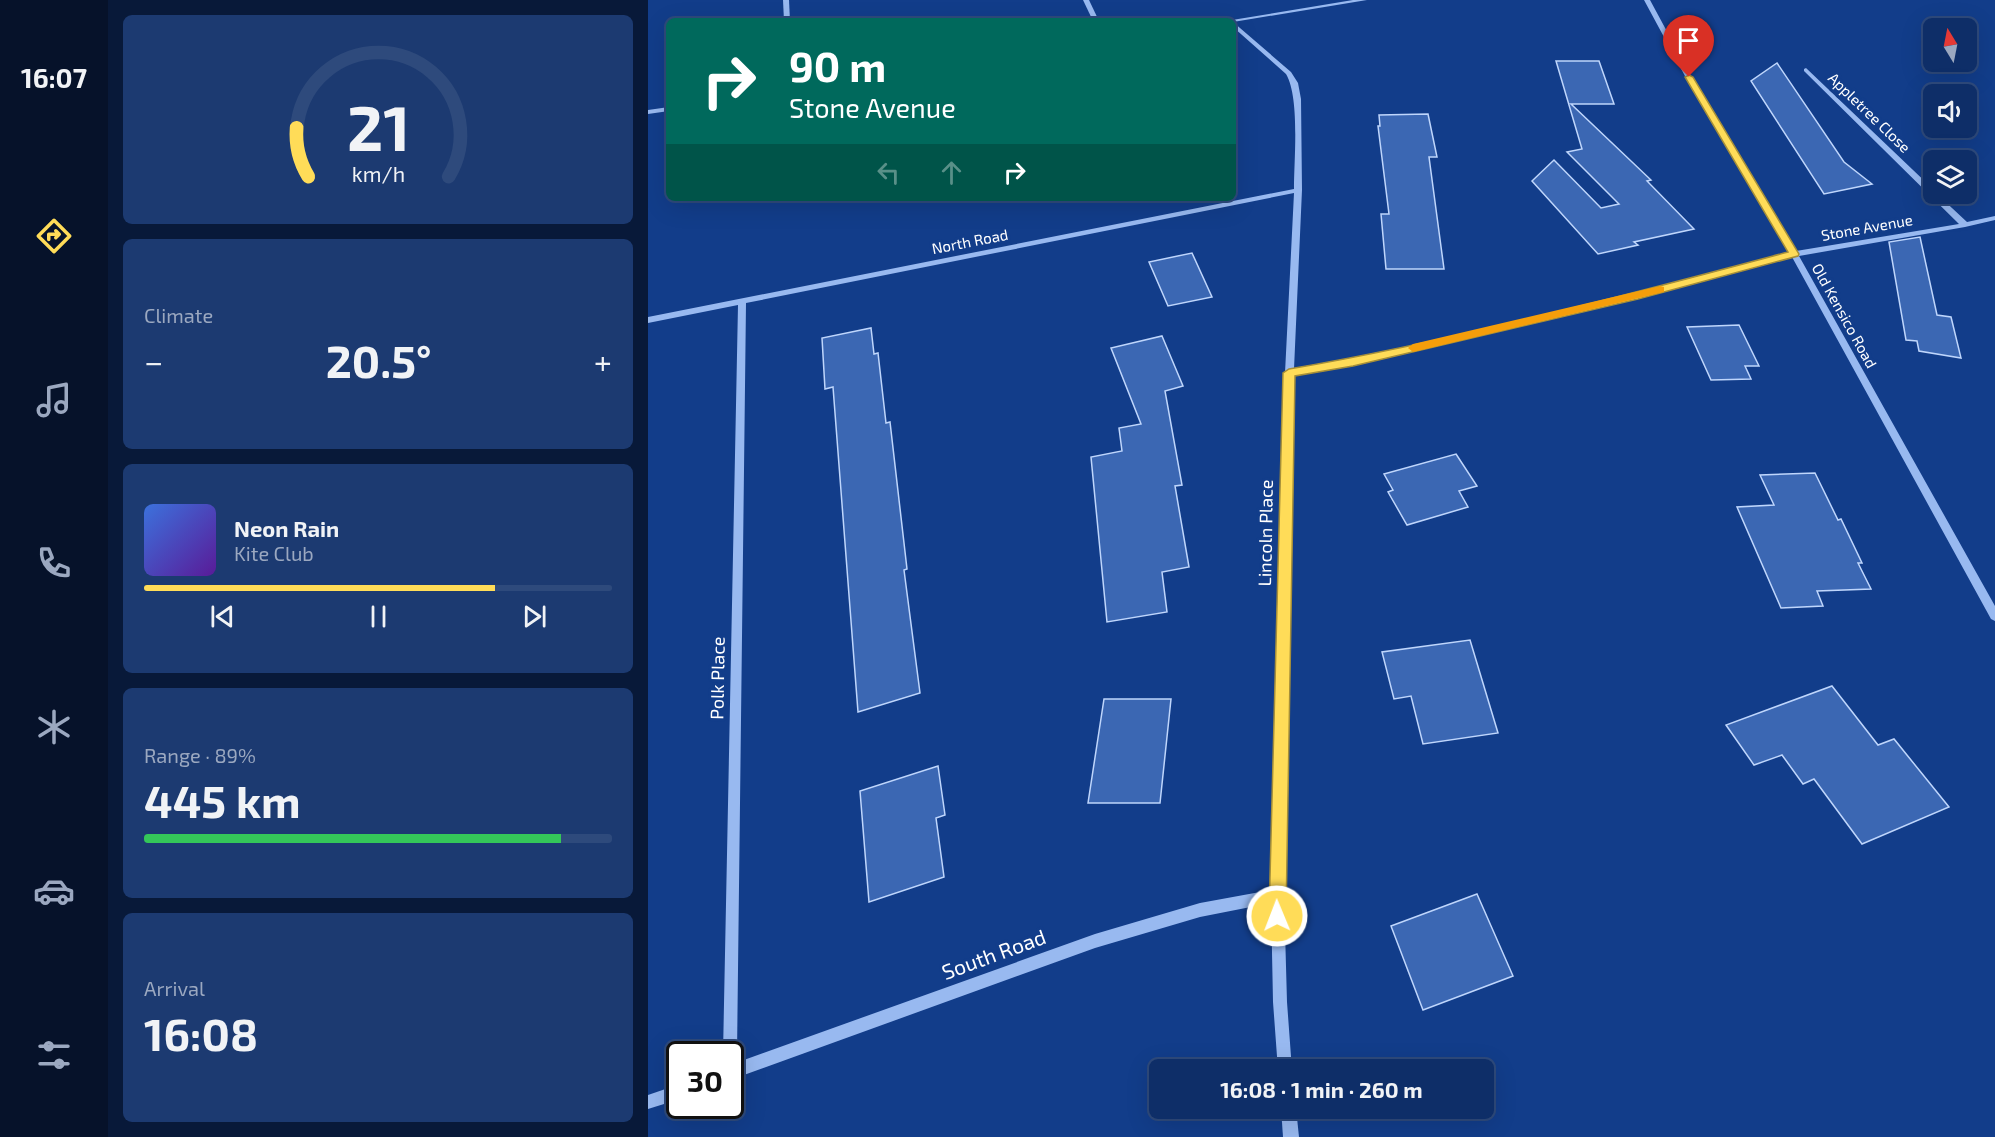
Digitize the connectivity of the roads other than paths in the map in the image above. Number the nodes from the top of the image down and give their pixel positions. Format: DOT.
graph roads {
  1 [pos="786,0"];
  2 [pos="1086,0"];
  3 [pos="1364,0"];
  4 [pos="1647,0"];
  5 [pos="787,18"];
  6 [pos="1095,18"];
  7 [pos="1236,20"];
  8 [pos="1236,26"];
  9 [pos="1806,70"];
  10 [pos="666,109"];
  11 [pos="648,112"];
  12 [pos="1298,190"];
  13 [pos="1995,218"];
  14 [pos="1965,225"];
  15 [pos="1794,254"];
  16 [pos="742,302"];
  17 [pos="648,320"];
  18 [pos="1289,373"];
  19 [pos="1995,616"];
  20 [pos="1277,895"];
  21 [pos="730,1041"];
  22 [pos="1284,1059"];
  23 [pos="744,1068"];
  24 [pos="666,1096"];
  25 [pos="648,1102"];
  26 [pos="1289,1119"];
  27 [pos="1291,1137"];
  1 -- 5 [label="street"];
  2 -- 6 [label="street"];
  3 -- 7 [label="street"];
  4 -- 15 [label="street, Old Kensico Road"];
  8 -- 12 [label="street, Lincoln Place"];
  9 -- 14 [label="street, Appletree Close"];
  10 -- 11 [label="street"];
  12 -- 16 [label="street, North Road"];
  12 -- 18 [label="street, Lincoln Place"];
  13 -- 14 [label="street, Stone Avenue"];
  14 -- 15 [label="street, Stone Avenue"];
  15 -- 18 [label="street, Stone Avenue"];
  15 -- 19 [label="street, Old Kensico Road"];
  16 -- 17 [label="street, North Road"];
  16 -- 21 [label="street, Polk Place"];
  18 -- 20 [label="street, Lincoln Place"];
  20 -- 22 [label="street, Lincoln Place"];
  20 -- 23 [label="street, South Road"];
  24 -- 25 [label="street"];
  26 -- 27 [label="street"];
}
